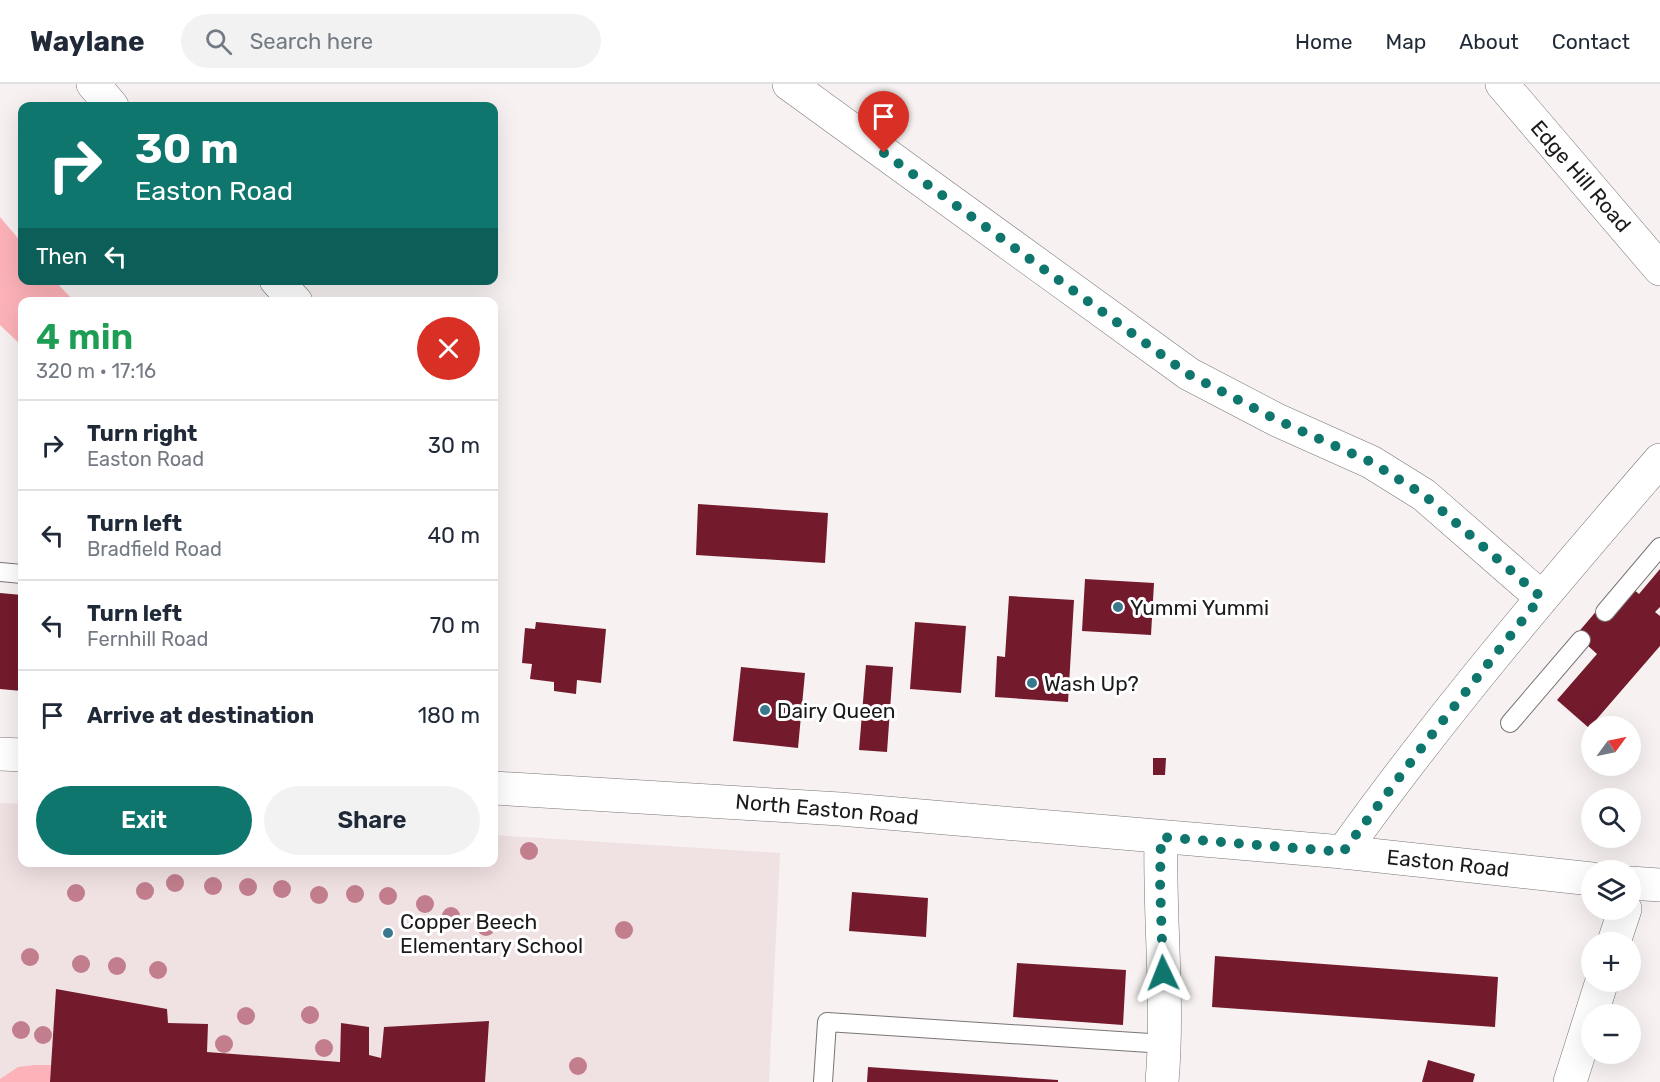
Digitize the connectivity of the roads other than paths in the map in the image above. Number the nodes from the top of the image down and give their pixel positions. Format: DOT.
graph roads {
  1 [pos="93,84"];
  2 [pos="789,84"];
  3 [pos="1502,84"];
  4 [pos="109,102"];
  5 [pos="1660,269"];
  6 [pos="281,285"];
  7 [pos="291,297"];
  8 [pos="1660,460"];
  9 [pos="1660,547"];
  10 [pos="0,572"];
  11 [pos="18,574"];
  12 [pos="1541,597"];
  13 [pos="1605,612"];
  14 [pos="1581,640"];
  15 [pos="1510,723"];
  16 [pos="0,754"];
  17 [pos="18,755"];
  18 [pos="498,788"];
  19 [pos="1161,837"];
  20 [pos="1343,852"];
  21 [pos="1581,878"];
  22 [pos="1599,992"];
  23 [pos="1165,1044"];
  24 [pos="823,1082"];
  25 [pos="1162,1082"];
  26 [pos="1570,1082"];
  1 -- 4 [label="street"];
  2 -- 12 [label="street"];
  3 -- 5 [label="street, Edge Hill Road"];
  6 -- 7 [label="street"];
  8 -- 12 [label="street"];
  9 -- 13 [label="lane"];
  10 -- 11 [label="lane"];
  12 -- 20 [label="street"];
  14 -- 15 [label="lane"];
  16 -- 17 [label="street"];
  18 -- 19 [label="street, North Easton Road"];
  19 -- 20 [label="street, Easton Road"];
  19 -- 23 [label="street"];
  20 -- 21 [label="street, Easton Road"];
  22 -- 26 [label="street"];
  23 -- 24 [label="lane"];
  23 -- 25 [label="street"];
}
